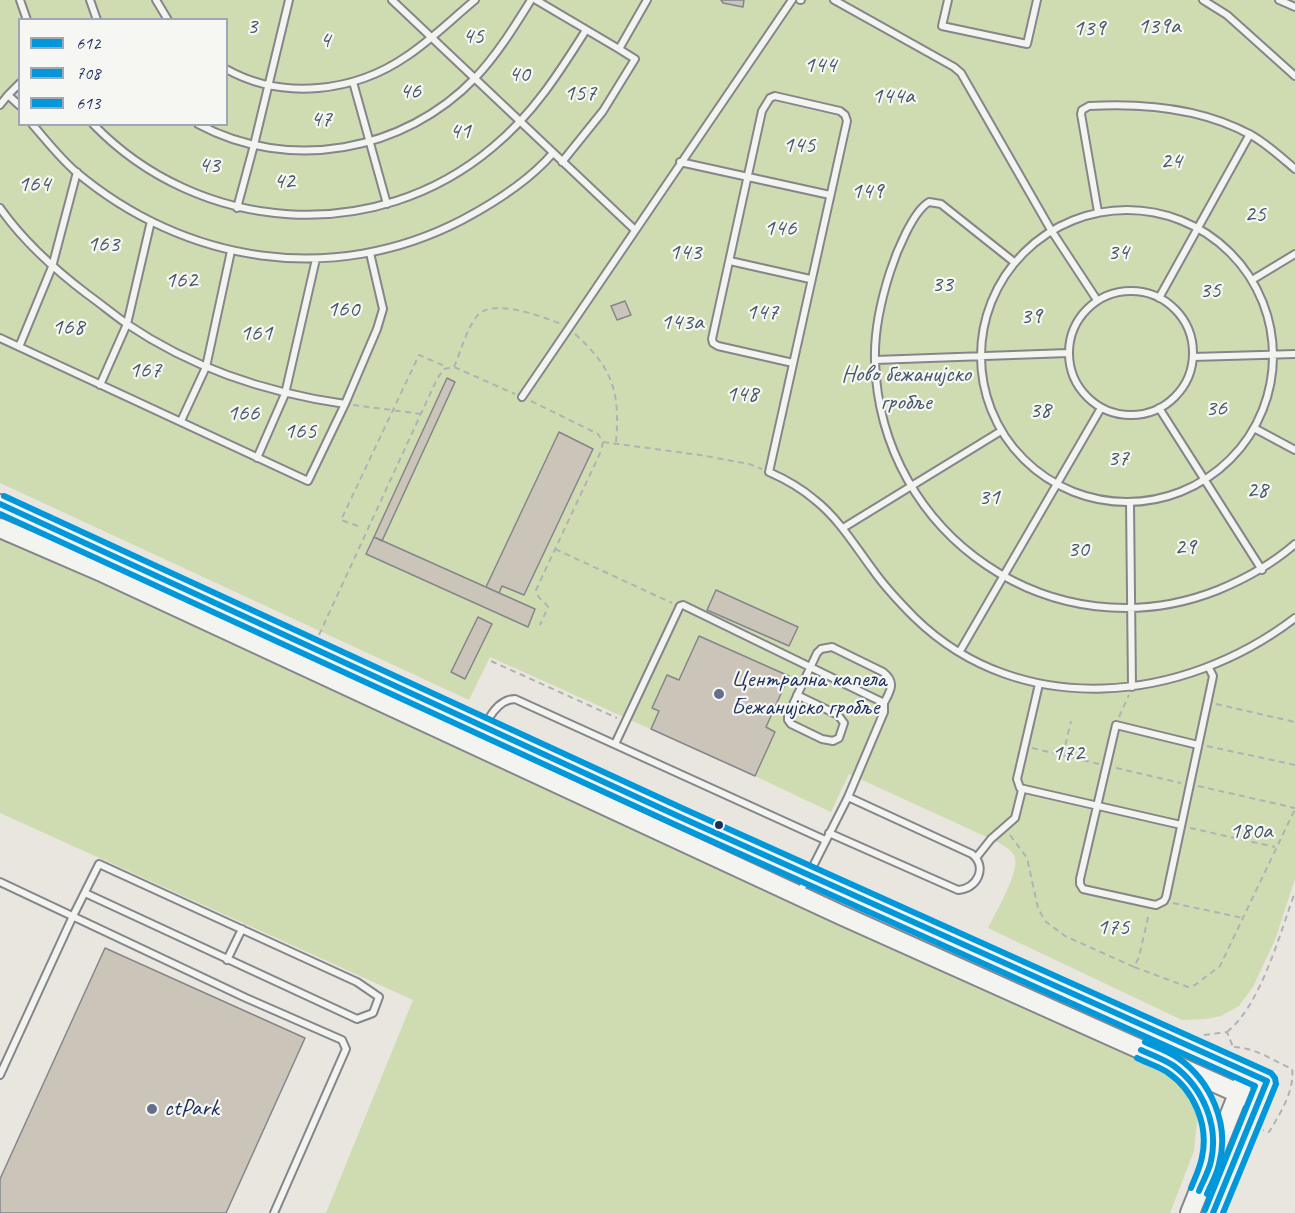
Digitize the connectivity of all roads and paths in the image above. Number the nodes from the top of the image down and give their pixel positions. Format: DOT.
graph roads {
  1 [pos="20,0"];
  2 [pos="90,0"];
  3 [pos="156,0"];
  4 [pos="289,0"];
  5 [pos="392,0"];
  6 [pos="475,0"];
  7 [pos="531,0"];
  8 [pos="536,0"];
  9 [pos="647,0"];
  10 [pos="792,0"];
  11 [pos="834,0"];
  12 [pos="948,0"];
  13 [pos="1037,0"];
  14 [pos="1203,0"];
  15 [pos="1279,0"];
  16 [pos="1295,7"];
  17 [pos="26,18"];
  18 [pos="97,18"];
  19 [pos="167,18"];
  20 [pos="586,30"];
  21 [pos="431,37"];
  22 [pos="619,49"];
  23 [pos="228,70"];
  24 [pos="1295,76"];
  25 [pos="475,78"];
  26 [pos="353,82"];
  27 [pos="18,85"];
  28 [pos="268,85"];
  29 [pos="8,95"];
  30 [pos="18,104"];
  31 [pos="0,105"];
  32 [pos="521,122"];
  33 [pos="34,126"];
  34 [pos="95,126"];
  35 [pos="202,126"];
  36 [pos="1250,134"];
  37 [pos="371,142"];
  38 [pos="254,145"];
  39 [pos="553,153"];
  40 [pos="562,162"];
  41 [pos="680,162"];
  42 [pos="1295,169"];
  43 [pos="77,172"];
  44 [pos="749,177"];
  45 [pos="830,195"];
  46 [pos="387,204"];
  47 [pos="237,208"];
  48 [pos="1,211"];
  49 [pos="1098,212"];
  50 [pos="151,221"];
  51 [pos="1197,227"];
  52 [pos="635,230"];
  53 [pos="1051,230"];
  54 [pos="231,251"];
  55 [pos="370,253"];
  56 [pos="1295,254"];
  57 [pos="316,260"];
  58 [pos="730,261"];
  59 [pos="1014,262"];
  60 [pos="52,267"];
  61 [pos="810,279"];
  62 [pos="1252,280"];
  63 [pos="1159,298"];
  64 [pos="1097,300"];
  65 [pos="127,324"];
  66 [pos="0,338"];
  67 [pos="19,346"];
  68 [pos="1068,353"];
  69 [pos="1273,354"];
  70 [pos="1295,354"];
  71 [pos="980,356"];
  72 [pos="1193,357"];
  73 [pos="875,360"];
  74 [pos="793,363"];
  75 [pos="206,367"];
  76 [pos="447,367"];
  77 [pos="100,385"];
  78 [pos="285,394"];
  79 [pos="522,397"];
  80 [pos="345,404"];
  81 [pos="1101,408"];
  82 [pos="1160,408"];
  83 [pos="393,410"];
  84 [pos="422,414"];
  85 [pos="181,421"];
  86 [pos="1254,428"];
  87 [pos="1001,431"];
  88 [pos="603,442"];
  89 [pos="1295,450"];
  90 [pos="257,458"];
  91 [pos="769,472"];
  92 [pos="1203,480"];
  93 [pos="1056,484"];
  94 [pos="912,486"];
  95 [pos="1130,502"];
  96 [pos="0,504"];
  97 [pos="358,526"];
  98 [pos="0,528"];
  99 [pos="843,528"];
  100 [pos="1295,544"];
  101 [pos="555,549"];
  102 [pos="113,556"];
  103 [pos="1262,570"];
  104 [pos="104,573"];
  105 [pos="1003,577"];
  106 [pos="680,606"];
  107 [pos="1131,610"];
  108 [pos="1295,618"];
  109 [pos="540,625"];
  110 [pos="319,635"];
  111 [pos="960,651"];
  112 [pos="492,661"];
  113 [pos="812,666"];
  114 [pos="1209,668"];
  115 [pos="1039,684"];
  116 [pos="1132,687"];
  117 [pos="798,695"];
  118 [pos="1207,702"];
  119 [pos="884,703"];
  120 [pos="626,721"];
  121 [pos="1071,721"];
  122 [pos="1295,722"];
  123 [pos="1116,725"];
  124 [pos="485,726"];
  125 [pos="615,744"];
  126 [pos="476,745"];
  127 [pos="1198,745"];
  128 [pos="1025,747"];
  129 [pos="1063,755"];
  130 [pos="1107,765"];
  131 [pos="1295,765"];
  132 [pos="1190,784"];
  133 [pos="1022,790"];
  134 [pos="848,797"];
  135 [pos="1097,806"];
  136 [pos="1295,808"];
  137 [pos="1181,825"];
  138 [pos="1005,828"];
  139 [pos="829,833"];
  140 [pos="825,840"];
  141 [pos="1275,847"];
  142 [pos="976,858"];
  143 [pos="808,875"];
  144 [pos="0,882"];
  145 [pos="1295,892"];
  146 [pos="85,893"];
  147 [pos="799,895"];
  148 [pos="1164,901"];
  149 [pos="1151,904"];
  150 [pos="73,916"];
  151 [pos="1243,918"];
  152 [pos="242,929"];
  153 [pos="227,960"];
  154 [pos="1134,967"];
  155 [pos="1227,1032"];
  156 [pos="1233,1047"];
  157 [pos="1173,1065"];
  158 [pos="1247,1072"];
  159 [pos="0,1075"];
  160 [pos="1238,1092"];
  161 [pos="1258,1102"];
  162 [pos="1269,1132"];
  163 [pos="1211,1160"];
  164 [pos="274,1213"];
  165 [pos="1190,1213"];
  166 [pos="1213,1213"];
  1 -- 17 [label="lane"];
  2 -- 18 [label="lane"];
  3 -- 19 [label="lane"];
  4 -- 28 [label="lane"];
  5 -- 21 [label="lane"];
  6 -- 21 [label="lane"];
  7 -- 25 [label="lane"];
  8 -- 20 [label="lane"];
  9 -- 22 [label="lane"];
  10 -- 41 [label="lane"];
  11 -- 53 [label="lane"];
  12 -- 13 [label="lane"];
  14 -- 24 [label="lane"];
  15 -- 16 [label="lane"];
  20 -- 22 [label="lane"];
  20 -- 32 [label="lane"];
  21 -- 25 [label="lane"];
  21 -- 26 [label="lane"];
  22 -- 40 [label="lane"];
  23 -- 28 [label="lane"];
  25 -- 32 [label="lane"];
  25 -- 37 [label="lane"];
  26 -- 28 [label="lane"];
  26 -- 37 [label="lane"];
  27 -- 29 [label="lane"];
  28 -- 38 [label="lane"];
  29 -- 30 [label="lane"];
  29 -- 31 [label="lane"];
  32 -- 39 [label="lane"];
  32 -- 46 [label="lane"];
  33 -- 43 [label="lane"];
  34 -- 47 [label="lane"];
  35 -- 38 [label="lane"];
  36 -- 42 [label="lane"];
  36 -- 49 [label="lane"];
  36 -- 51 [label="lane"];
  37 -- 38 [label="lane"];
  37 -- 46 [label="lane"];
  38 -- 47 [label="lane"];
  39 -- 40 [label="lane"];
  39 -- 55 [label="lane"];
  40 -- 52 [label="lane"];
  41 -- 44 [label="lane"];
  41 -- 52 [label="lane"];
  43 -- 50 [label="lane"];
  43 -- 60 [label="lane"];
  44 -- 45 [label="lane"];
  44 -- 45 [label="lane"];
  44 -- 58 [label="lane"];
  45 -- 61 [label="lane"];
  46 -- 47 [label="lane"];
  48 -- 60 [label="lane"];
  49 -- 51 [label="lane"];
  49 -- 53 [label="lane"];
  50 -- 54 [label="lane"];
  50 -- 65 [label="lane"];
  51 -- 62 [label="lane"];
  51 -- 63 [label="lane"];
  52 -- 79 [label="lane"];
  53 -- 59 [label="lane"];
  53 -- 64 [label="lane"];
  54 -- 57 [label="lane"];
  54 -- 75 [label="lane"];
  55 -- 57 [label="lane"];
  55 -- 80 [label="lane"];
  56 -- 62 [label="lane"];
  57 -- 78 [label="lane"];
  58 -- 61 [label="lane"];
  58 -- 74 [label="lane"];
  59 -- 71 [label="lane"];
  59 -- 73 [label="lane"];
  60 -- 65 [label="lane"];
  60 -- 67 [label="lane"];
  61 -- 74 [label="lane"];
  62 -- 69 [label="lane"];
  63 -- 64 [label="lane"];
  63 -- 72 [label="lane"];
  64 -- 68 [label="lane"];
  65 -- 75 [label="lane"];
  65 -- 77 [label="lane"];
  66 -- 67 [label="lane"];
  67 -- 77 [label="lane"];
  68 -- 71 [label="lane"];
  68 -- 81 [label="lane"];
  69 -- 70 [label="lane"];
  69 -- 72 [label="lane"];
  69 -- 86 [label="lane"];
  71 -- 73 [label="lane"];
  71 -- 87 [label="lane"];
  72 -- 82 [label="lane"];
  73 -- 94 [label="lane"];
  74 -- 91 [label="lane"];
  75 -- 78 [label="lane"];
  75 -- 85 [label="lane"];
  76 -- 79 [label="path"];
  76 -- 83 [label="path"];
  76 -- 84 [label="path"];
  77 -- 85 [label="lane"];
  78 -- 80 [label="lane"];
  78 -- 90 [label="lane"];
  79 -- 88 [label="path"];
  80 -- 83 [label="path"];
  80 -- 90 [label="lane"];
  81 -- 82 [label="lane"];
  81 -- 93 [label="lane"];
  82 -- 92 [label="lane"];
  83 -- 84 [label="path"];
  83 -- 97 [label="path"];
  84 -- 110 [label="path"];
  85 -- 90 [label="lane"];
  86 -- 89 [label="lane"];
  86 -- 92 [label="lane"];
  87 -- 93 [label="lane"];
  87 -- 94 [label="lane"];
  88 -- 91 [label="path"];
  88 -- 101 [label="path"];
  91 -- 99 [label="lane"];
  92 -- 95 [label="lane"];
  92 -- 103 [label="lane"];
  93 -- 95 [label="lane"];
  93 -- 105 [label="lane"];
  94 -- 99 [label="lane"];
  94 -- 105 [label="lane"];
  95 -- 107 [label="lane"];
  96 -- 102 [label="main road"];
  98 -- 104 [label="main road"];
  99 -- 111 [label="lane"];
  100 -- 103 [label="lane"];
  101 -- 106 [label="path"];
  101 -- 109 [label="path"];
  102 -- 104 [label="main road"];
  102 -- 124 [label="main road"];
  103 -- 107 [label="lane"];
  104 -- 126 [label="main road"];
  105 -- 107 [label="lane"];
  105 -- 111 [label="lane"];
  106 -- 113 [label="lane"];
  106 -- 120 [label="lane"];
  107 -- 116 [label="lane"];
  108 -- 114 [label="lane"];
  111 -- 115 [label="lane"];
  112 -- 120 [label="path"];
  113 -- 117 [label="lane"];
  113 -- 119 [label="lane"];
  113 -- 119 [label="lane"];
  114 -- 116 [label="lane"];
  114 -- 118 [label="lane"];
  115 -- 116 [label="lane"];
  115 -- 128 [label="lane"];
  116 -- 123 [label="path"];
  117 -- 117 [label="lane"];
  118 -- 122 [label="path"];
  118 -- 127 [label="lane"];
  119 -- 134 [label="lane"];
  120 -- 125 [label="lane"];
  121 -- 129 [label="path"];
  123 -- 127 [label="lane"];
  123 -- 130 [label="lane"];
  124 -- 125 [label="lane"];
  124 -- 126 [label="lane"];
  124 -- 143 [label="main road"];
  125 -- 140 [label="lane"];
  126 -- 147 [label="main road"];
  127 -- 131 [label="path"];
  127 -- 132 [label="lane"];
  128 -- 129 [label="path"];
  128 -- 133 [label="lane"];
  129 -- 130 [label="path"];
  130 -- 132 [label="path"];
  130 -- 135 [label="lane"];
  132 -- 136 [label="path"];
  132 -- 137 [label="lane"];
  133 -- 135 [label="lane"];
  133 -- 138 [label="lane"];
  134 -- 139 [label="lane"];
  134 -- 142 [label="lane"];
  135 -- 137 [label="lane"];
  135 -- 149 [label="lane"];
  136 -- 141 [label="path"];
  137 -- 141 [label="path"];
  137 -- 148 [label="lane"];
  138 -- 142 [label="lane"];
  138 -- 154 [label="path"];
  139 -- 140 [label="lane"];
  139 -- 142 [label="lane"];
  140 -- 143 [label="lane"];
  141 -- 151 [label="path"];
  143 -- 147 [label="lane"];
  143 -- 158 [label="main road"];
  144 -- 150 [label="lane"];
  145 -- 155 [label="path"];
  146 -- 150 [label="lane"];
  146 -- 152 [label="lane"];
  146 -- 153 [label="lane"];
  147 -- 157 [label="main road"];
  148 -- 149 [label="lane"];
  148 -- 151 [label="path"];
  149 -- 154 [label="path"];
  150 -- 159 [label="lane"];
  150 -- 164 [label="lane"];
  151 -- 154 [label="path"];
  152 -- 153 [label="lane"];
  152 -- 153 [label="lane"];
  156 -- 162 [label="path"];
  157 -- 160 [label="main road"];
  157 -- 163 [label="main road"];
  158 -- 160 [label="main road"];
  158 -- 161 [label="main road"];
  160 -- 161 [label="main road"];
  160 -- 163 [label="main road"];
  161 -- 166 [label="main road"];
  163 -- 165 [label="main road"];
}
